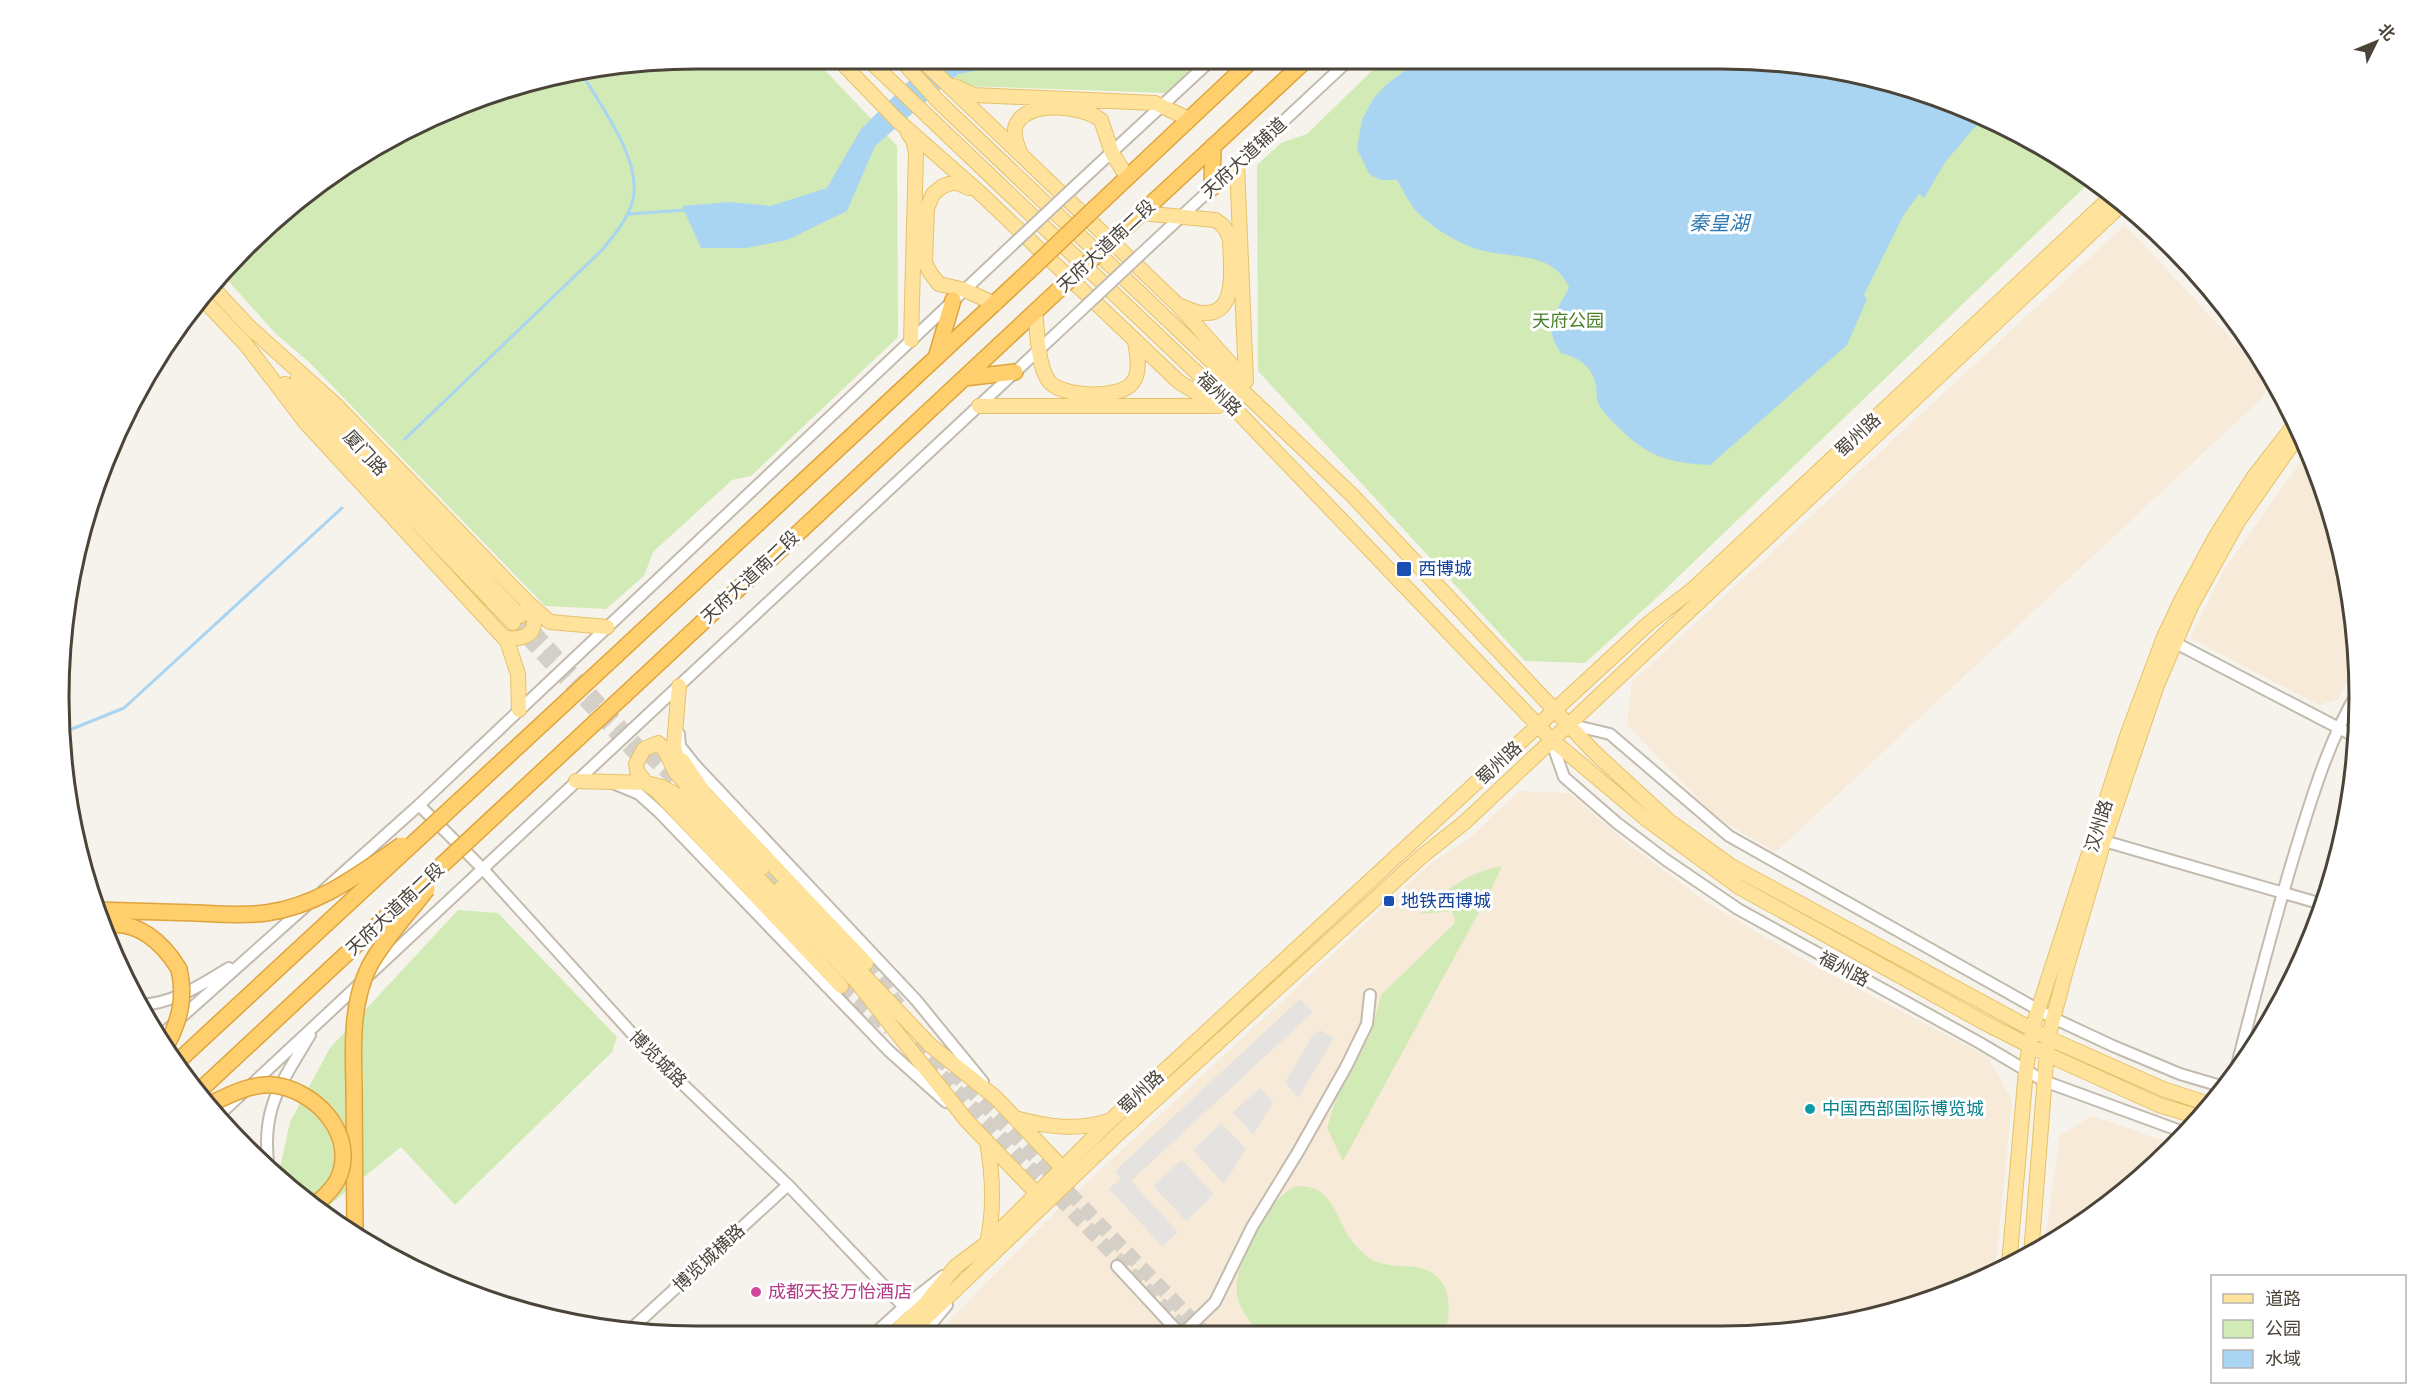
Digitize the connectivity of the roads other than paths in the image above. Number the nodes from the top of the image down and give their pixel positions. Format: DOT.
graph roads {
  1 [pos="848,69"];
  2 [pos="879,69"];
  3 [pos="909,69"];
  4 [pos="931,69"];
  5 [pos="1202,69"];
  6 [pos="1243,69"];
  7 [pos="1296,69"];
  8 [pos="1339,69"];
  9 [pos="939,77"];
  10 [pos="1163,105"];
  11 [pos="1189,119"];
  12 [pos="897,120"];
  13 [pos="1214,146"];
  14 [pos="1112,153"];
  15 [pos="1022,157"];
  16 [pos="1237,165"];
  17 [pos="1127,177"];
  18 [pos="1212,188"];
  19 [pos="981,193"];
  20 [pos="2106,202"];
  21 [pos="2116,210"];
  22 [pos="1142,213"];
  23 [pos="1183,216"];
  24 [pos="965,290"];
  25 [pos="217,293"];
  26 [pos="953,300"];
  27 [pos="208,304"];
  28 [pos="995,304"];
  29 [pos="1179,306"];
  30 [pos="1035,312"];
  31 [pos="246,324"];
  32 [pos="911,340"];
  33 [pos="1135,341"];
  34 [pos="244,342"];
  35 [pos="1040,349"];
  36 [pos="935,360"];
  37 [pos="1015,372"];
  38 [pos="964,378"];
  39 [pos="1245,380"];
  40 [pos="979,406"];
  41 [pos="1218,406"];
  42 [pos="2289,431"];
  43 [pos="2294,442"];
  44 [pos="1352,495"];
  45 [pos="1323,502"];
  46 [pos="527,602"];
  47 [pos="607,627"];
  48 [pos="503,637"];
  49 [pos="2169,639"];
  50 [pos="679,686"];
  51 [pos="2349,709"];
  52 [pos="519,710"];
  53 [pos="1555,711"];
  54 [pos="677,720"];
  55 [pos="1568,724"];
  56 [pos="1539,726"];
  57 [pos="2338,728"];
  58 [pos="2348,733"];
  59 [pos="1551,739"];
  60 [pos="674,746"];
  61 [pos="682,779"];
  62 [pos="576,782"];
  63 [pos="612,783"];
  64 [pos="646,783"];
  65 [pos="419,804"];
  66 [pos="444,817"];
  67 [pos="2104,841"];
  68 [pos="458,850"];
  69 [pos="482,868"];
  70 [pos="2282,893"];
  71 [pos="2315,902"];
  72 [pos="106,910"];
  73 [pos="111,924"];
  74 [pos="248,957"];
  75 [pos="866,963"];
  76 [pos="841,986"];
  77 [pos="1370,995"];
  78 [pos="149,1005"];
  79 [pos="2037,1008"];
  80 [pos="2053,1018"];
  81 [pos="317,1023"];
  82 [pos="2032,1029"];
  83 [pos="165,1031"];
  84 [pos="2048,1038"];
  85 [pos="170,1039"];
  86 [pos="2029,1045"];
  87 [pos="2241,1050"];
  88 [pos="2046,1054"];
  89 [pos="182,1057"];
  90 [pos="2026,1070"];
  91 [pos="2044,1081"];
  92 [pos="2215,1084"];
  93 [pos="204,1086"];
  94 [pos="996,1098"];
  95 [pos="216,1101"];
  96 [pos="2201,1102"];
  97 [pos="224,1111"];
  98 [pos="2191,1114"];
  99 [pos="1013,1118"];
  100 [pos="967,1121"];
  101 [pos="1110,1121"];
  102 [pos="2177,1130"];
  103 [pos="987,1142"];
  104 [pos="267,1155"];
  105 [pos="1067,1174"];
  106 [pos="788,1185"];
  107 [pos="1042,1199"];
  108 [pos="321,1200"];
  109 [pos="355,1224"];
  110 [pos="987,1243"];
  111 [pos="2032,1244"];
  112 [pos="2010,1255"];
  113 [pos="1116,1266"];
  114 [pos="956,1267"];
  115 [pos="970,1277"];
  116 [pos="904,1307"];
  117 [pos="637,1323"];
  118 [pos="883,1326"];
  119 [pos="902,1326"];
  120 [pos="918,1326"];
  121 [pos="929,1326"];
  122 [pos="1173,1326"];
  123 [pos="1190,1326"];
  1 -- 12 [label="main road"];
  2 -- 45 [label="main road, 福州路"];
  3 -- 44 [label="main road, 福州路"];
  4 -- 9 [label="main road"];
  5 -- 10 [label="street"];
  6 -- 11 [label="highway, 天府大道南二段"];
  7 -- 13 [label="highway, 天府大道南二段"];
  8 -- 16 [label="street, 天府大道辅道"];
  9 -- 10 [label="main road"];
  9 -- 15 [label="main road"];
  10 -- 11 [label="main road"];
  10 -- 14 [label="street"];
  11 -- 17 [label="highway, 天府大道南二段"];
  12 -- 19 [label="main road"];
  12 -- 32 [label="main road"];
  13 -- 18 [label="highway"];
  13 -- 22 [label="highway, 天府大道南二段"];
  14 -- 15 [label="main road"];
  14 -- 17 [label="main road"];
  14 -- 24 [label="street, bridge"];
  15 -- 29 [label="main road"];
  16 -- 18 [label="street, 天府大道辅道"];
  16 -- 39 [label="main road"];
  17 -- 28 [label="highway, 天府大道南二段, bridge"];
  18 -- 23 [label="street, 天府大道辅道"];
  19 -- 24 [label="main road"];
  19 -- 33 [label="main road"];
  20 -- 53 [label="main road, 蜀州路"];
  21 -- 55 [label="main road, 蜀州路"];
  22 -- 23 [label="main road"];
  22 -- 30 [label="highway, 天府大道南二段, bridge"];
  23 -- 29 [label="main road"];
  23 -- 35 [label="street, 天府大道辅道, bridge"];
  24 -- 26 [label="street"];
  24 -- 28 [label="main road"];
  25 -- 31 [label="main road, 厦门路"];
  26 -- 32 [label="street"];
  26 -- 36 [label="highway"];
  27 -- 34 [label="main road, 厦门路"];
  28 -- 36 [label="highway, 天府大道南二段"];
  29 -- 39 [label="main road"];
  30 -- 35 [label="main road"];
  30 -- 38 [label="highway, 天府大道南二段"];
  31 -- 34 [label="main road, 厦门路"];
  31 -- 46 [label="main road"];
  32 -- 47 [label="street"];
  33 -- 35 [label="main road"];
  33 -- 41 [label="main road"];
  34 -- 48 [label="main road"];
  35 -- 37 [label="street, 天府大道辅道"];
  36 -- 66 [label="highway, 天府大道南二段, bridge"];
  37 -- 38 [label="highway"];
  37 -- 40 [label="street, 天府大道辅道"];
  38 -- 68 [label="highway, 天府大道南二段, bridge"];
  39 -- 44 [label="main road"];
  40 -- 41 [label="main road"];
  40 -- 50 [label="street, 天府大道辅道"];
  41 -- 45 [label="main road"];
  42 -- 49 [label="main road, 汉州路"];
  43 -- 49 [label="main road, 汉州路"];
  44 -- 53 [label="main road, 福州路"];
  45 -- 56 [label="main road, 福州路"];
  46 -- 47 [label="main road"];
  46 -- 48 [label="main road"];
  47 -- 52 [label="street"];
  48 -- 52 [label="main road"];
  49 -- 57 [label="street"];
  49 -- 67 [label="main road, 汉州路"];
  49 -- 79 [label="main road, 汉州路"];
  50 -- 54 [label="main road"];
  50 -- 62 [label="street, 天府大道辅道"];
  51 -- 57 [label="street"];
  52 -- 65 [label="street"];
  53 -- 55 [label="main road, 福州路"];
  53 -- 56 [label="main road, 蜀州路"];
  54 -- 60 [label="main road"];
  54 -- 94 [label="street"];
  55 -- 59 [label="main road, 蜀州路"];
  55 -- 79 [label="street"];
  55 -- 82 [label="main road, 福州路"];
  56 -- 59 [label="main road, 福州路"];
  56 -- 101 [label="main road, 蜀州路"];
  57 -- 58 [label="street"];
  57 -- 70 [label="street"];
  59 -- 86 [label="main road, 福州路"];
  59 -- 90 [label="street, 福州路"];
  59 -- 105 [label="main road, 蜀州路"];
  60 -- 61 [label="main road"];
  60 -- 75 [label="main road"];
  61 -- 64 [label="main road"];
  61 -- 94 [label="main road"];
  62 -- 63 [label="main road"];
  62 -- 69 [label="street, 天府大道辅道"];
  63 -- 64 [label="main road"];
  63 -- 100 [label="street"];
  64 -- 76 [label="main road"];
  64 -- 100 [label="main road"];
  65 -- 69 [label="street, 博览城路"];
  65 -- 74 [label="street"];
  66 -- 72 [label="highway, bridge"];
  66 -- 89 [label="highway, 天府大道南二段, bridge"];
  67 -- 70 [label="street"];
  67 -- 80 [label="main road, 汉州路"];
  68 -- 93 [label="highway, 天府大道南二段, bridge"];
  68 -- 109 [label="highway, bridge"];
  69 -- 81 [label="street, 天府大道辅道"];
  69 -- 106 [label="street, 博览城路"];
  70 -- 71 [label="street"];
  70 -- 87 [label="street"];
  73 -- 85 [label="highway, bridge"];
  74 -- 78 [label="street"];
  74 -- 83 [label="street"];
  77 -- 123 [label="street"];
  79 -- 80 [label="street"];
  79 -- 82 [label="main road, 汉州路"];
  80 -- 84 [label="main road, 汉州路"];
  80 -- 92 [label="street"];
  81 -- 97 [label="street, 天府大道辅道"];
  81 -- 104 [label="street"];
  82 -- 84 [label="main road, 福州路"];
  82 -- 86 [label="main road, 汉州路"];
  84 -- 88 [label="main road, 汉州路"];
  84 -- 96 [label="main road, 福州路"];
  86 -- 88 [label="main road, 福州路"];
  86 -- 90 [label="main road, 汉州路"];
  88 -- 91 [label="main road, 汉州路"];
  88 -- 98 [label="main road, 福州路"];
  90 -- 91 [label="street, 福州路"];
  90 -- 112 [label="main road, 汉州路"];
  91 -- 102 [label="street, 福州路"];
  91 -- 111 [label="main road, 汉州路"];
  94 -- 99 [label="main road"];
  95 -- 108 [label="highway, bridge"];
  99 -- 101 [label="main road"];
  99 -- 105 [label="main road"];
  100 -- 103 [label="main road"];
  101 -- 105 [label="main road, 蜀州路"];
  103 -- 107 [label="main road"];
  103 -- 110 [label="main road"];
  105 -- 107 [label="main road, 蜀州路"];
  106 -- 116 [label="street, 博览城路"];
  106 -- 117 [label="street, 博览城横路"];
  107 -- 110 [label="main road, 蜀州路"];
  107 -- 115 [label="main road, 蜀州路"];
  110 -- 114 [label="main road, 蜀州路"];
  113 -- 122 [label="street"];
  114 -- 116 [label="street"];
  114 -- 119 [label="main road, 蜀州路"];
  115 -- 120 [label="main road, 蜀州路"];
  115 -- 121 [label="street"];
  116 -- 118 [label="street"];
}
